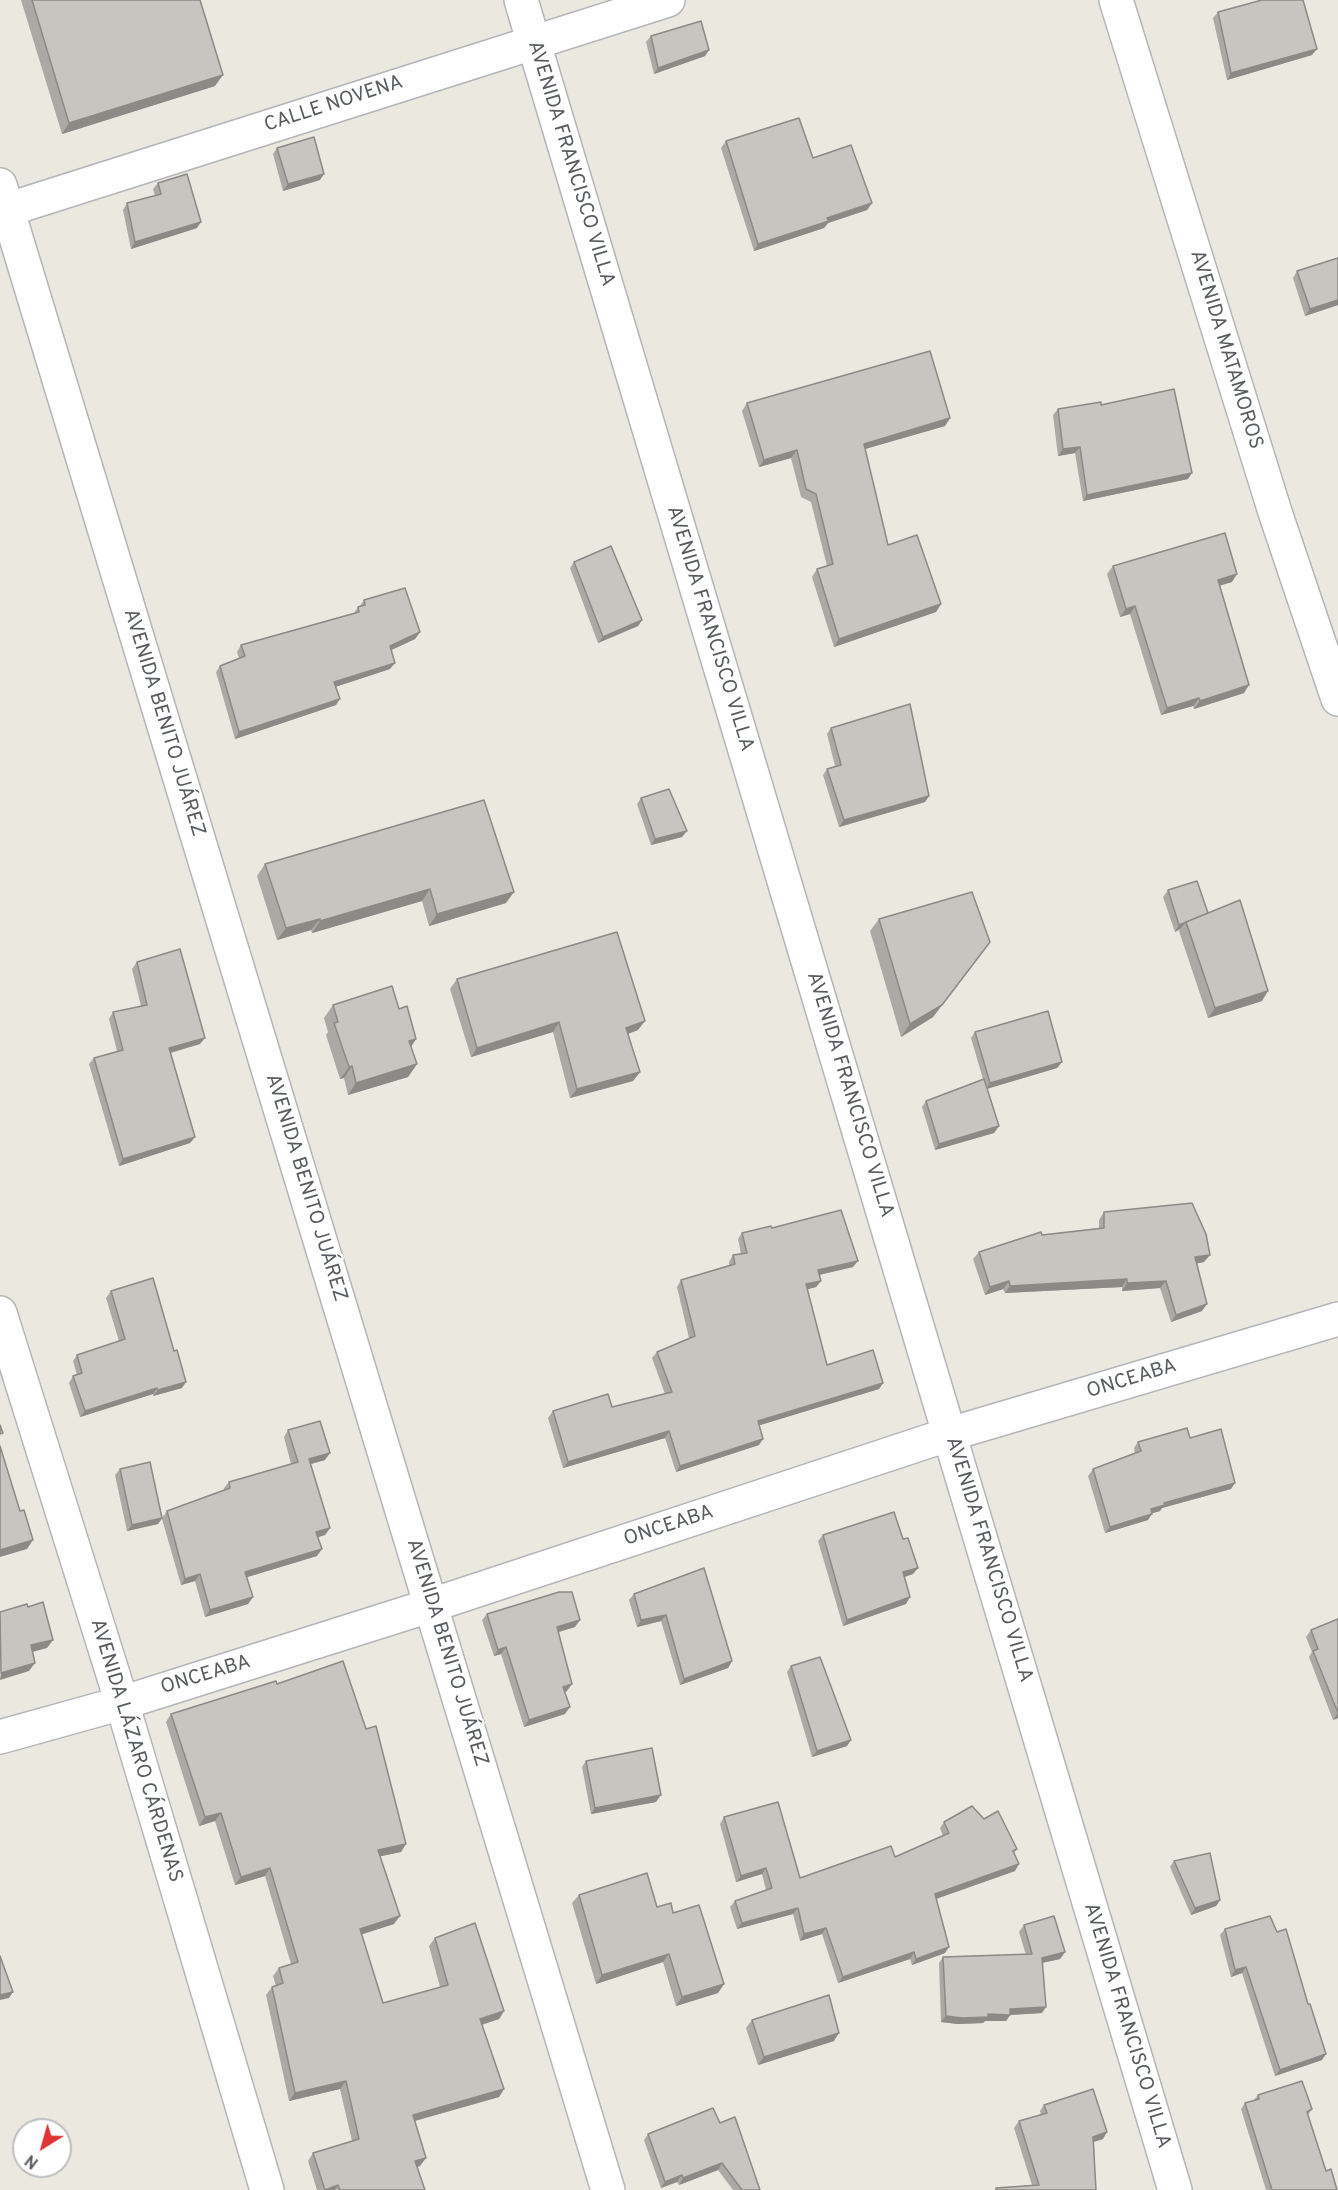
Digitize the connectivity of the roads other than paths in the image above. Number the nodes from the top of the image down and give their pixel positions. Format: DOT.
graph roads {
  1 [pos="521,0"];
  2 [pos="668,0"];
  3 [pos="1116,0"];
  4 [pos="534,42"];
  5 [pos="2,202"];
  6 [pos="1338,699"];
  7 [pos="0,1313"];
  8 [pos="1338,1319"];
  9 [pos="950,1434"];
  10 [pos="432,1605"];
  11 [pos="122,1703"];
  12 [pos="0,1737"];
  13 [pos="267,2190"];
  14 [pos="608,2190"];
  15 [pos="1175,2190"];
  1 -- 4 [label="street, AVENIDA FRANCISCO VILLA"];
  2 -- 4 [label="street, CALLE NOVENA"];
  3 -- 6 [label="street, AVENIDA MATAMOROS"];
  4 -- 5 [label="street, CALLE NOVENA"];
  4 -- 9 [label="street, AVENIDA FRANCISCO VILLA"];
  5 -- 10 [label="street, AVENIDA BENITO JUÁREZ"];
  7 -- 11 [label="street, AVENIDA LÁZARO CÁRDENAS"];
  8 -- 9 [label="street, ONCEABA"];
  9 -- 10 [label="street, ONCEABA"];
  9 -- 15 [label="street, AVENIDA FRANCISCO VILLA"];
  10 -- 11 [label="street, ONCEABA"];
  10 -- 14 [label="street, AVENIDA BENITO JUÁREZ"];
  11 -- 12 [label="street, ONCEABA"];
  11 -- 13 [label="street, AVENIDA LÁZARO CÁRDENAS"];
}
